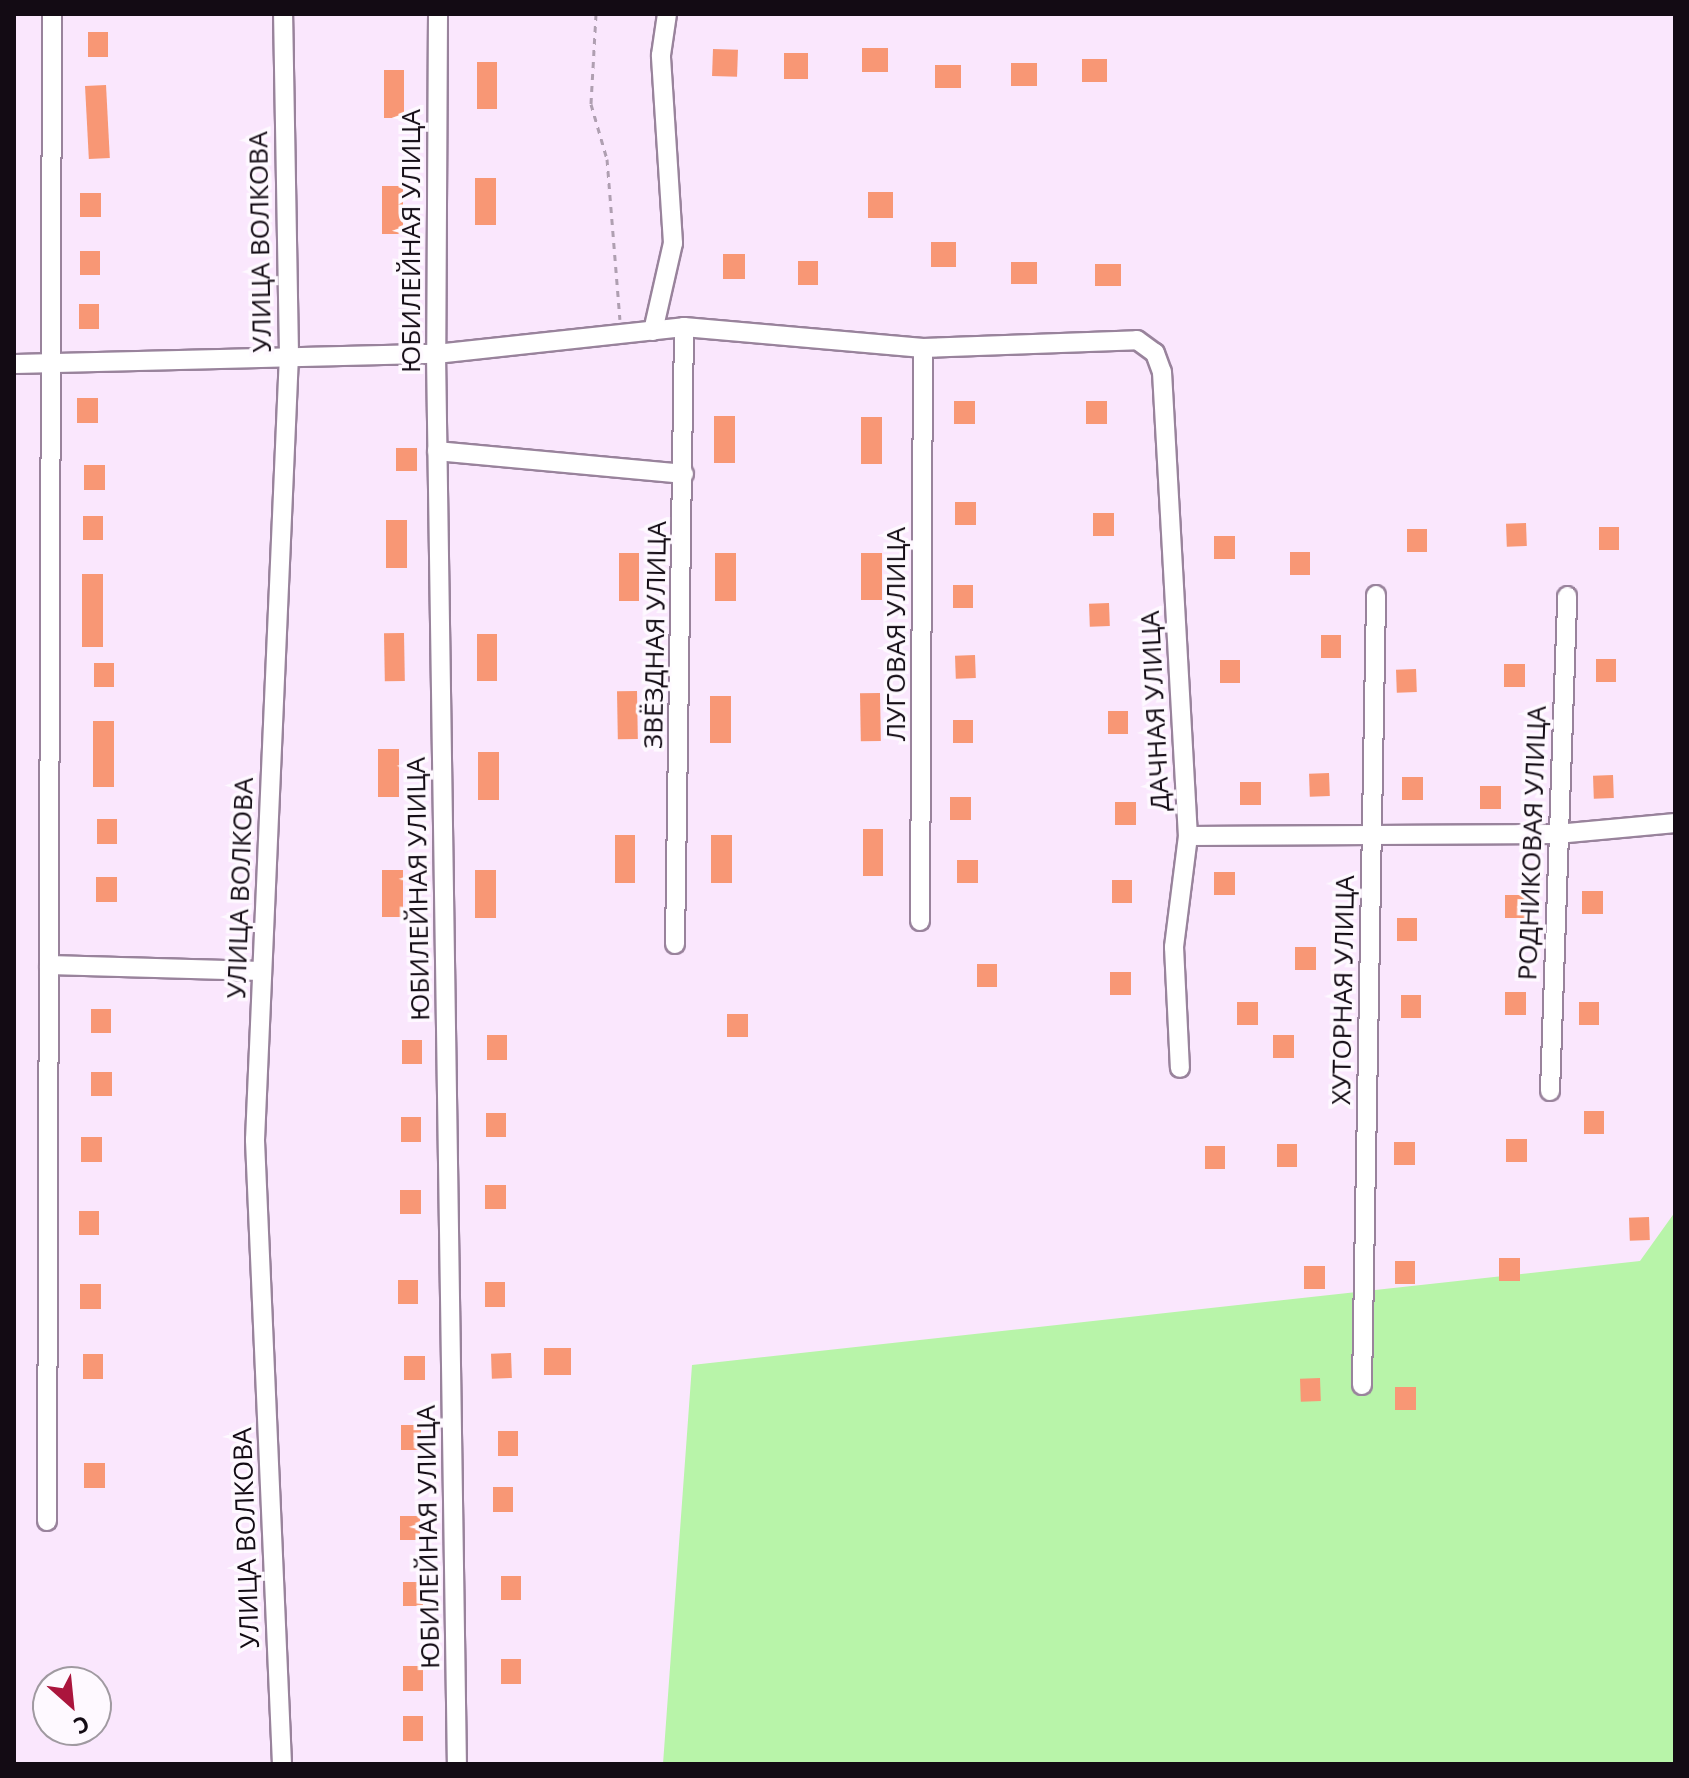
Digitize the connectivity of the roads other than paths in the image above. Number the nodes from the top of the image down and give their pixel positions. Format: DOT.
graph roads {
  1 [pos="52,14"];
  2 [pos="283,14"];
  3 [pos="438,14"];
  4 [pos="667,14"];
  5 [pos="684,327"];
  6 [pos="653,331"];
  7 [pos="923,348"];
  8 [pos="289,354"];
  9 [pos="436,354"];
  10 [pos="51,362"];
  11 [pos="14,364"];
  12 [pos="437,451"];
  13 [pos="684,474"];
  14 [pos="1376,595"];
  15 [pos="1567,596"];
  16 [pos="1675,823"];
  17 [pos="1557,834"];
  18 [pos="1188,836"];
  19 [pos="1371,837"];
  20 [pos="920,921"];
  21 [pos="675,944"];
  22 [pos="49,965"];
  23 [pos="262,971"];
  24 [pos="1180,1068"];
  25 [pos="1550,1091"];
  26 [pos="1362,1385"];
  27 [pos="47,1521"];
  28 [pos="282,1764"];
  29 [pos="457,1764"];
  1 -- 10 [label="street"];
  2 -- 8 [label="street, УЛИЦА ВОЛКОВА"];
  3 -- 9 [label="street, ЮБИЛЕЙНАЯ УЛИЦА"];
  4 -- 6 [label="street"];
  5 -- 6 [label="street"];
  5 -- 7 [label="street"];
  5 -- 13 [label="street, ЗВЁЗДНАЯ УЛИЦА"];
  6 -- 9 [label="street"];
  7 -- 18 [label="street, ДАЧНАЯ УЛИЦА"];
  7 -- 20 [label="street, ЛУГОВАЯ УЛИЦА"];
  8 -- 9 [label="street"];
  8 -- 10 [label="street"];
  8 -- 23 [label="street, УЛИЦА ВОЛКОВА"];
  9 -- 12 [label="street, ЮБИЛЕЙНАЯ УЛИЦА"];
  10 -- 11 [label="street"];
  10 -- 22 [label="street"];
  12 -- 13 [label="street"];
  12 -- 29 [label="street, ЮБИЛЕЙНАЯ УЛИЦА"];
  13 -- 21 [label="street, ЗВЁЗДНАЯ УЛИЦА"];
  14 -- 19 [label="street, ХУТОРНАЯ УЛИЦА"];
  15 -- 17 [label="street, РОДНИКОВАЯ УЛИЦА"];
  16 -- 17 [label="street"];
  17 -- 19 [label="street"];
  17 -- 25 [label="street, РОДНИКОВАЯ УЛИЦА"];
  18 -- 19 [label="street"];
  18 -- 24 [label="street, ДАЧНАЯ УЛИЦА"];
  19 -- 26 [label="street, ХУТОРНАЯ УЛИЦА"];
  22 -- 23 [label="street"];
  22 -- 27 [label="street"];
  23 -- 28 [label="street, УЛИЦА ВОЛКОВА"];
}
